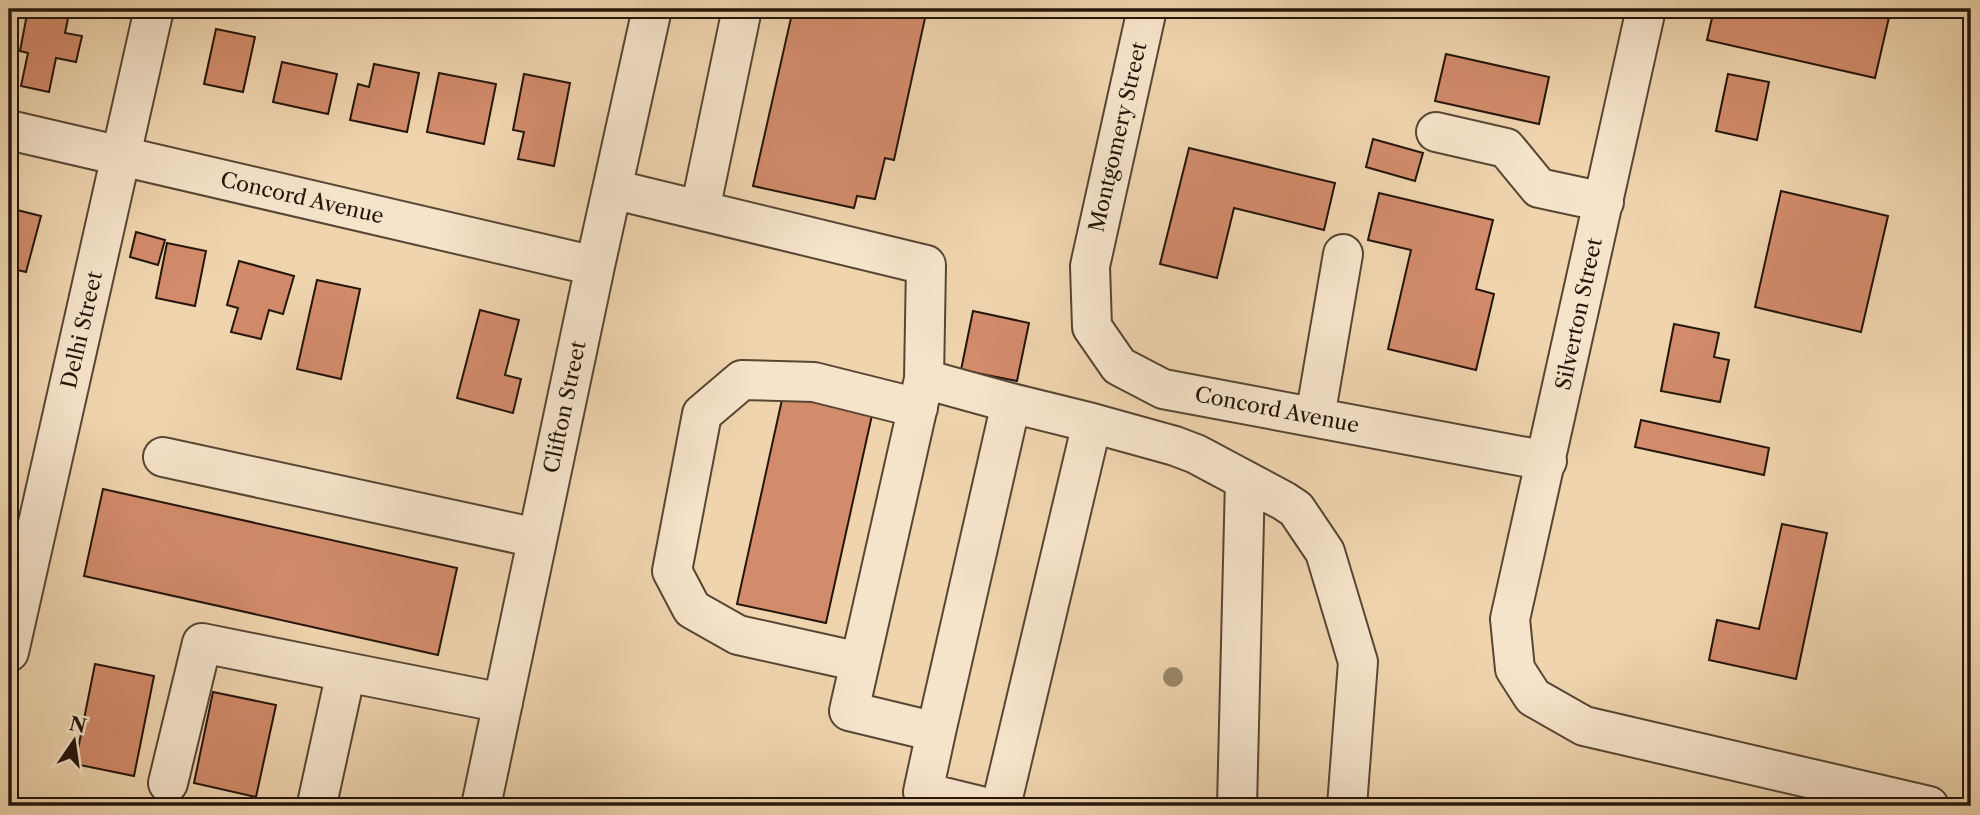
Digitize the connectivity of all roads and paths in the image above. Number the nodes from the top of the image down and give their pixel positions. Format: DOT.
graph roads {
  1 [pos="154,9"];
  2 [pos="652,9"];
  3 [pos="742,9"];
  4 [pos="1147,9"];
  5 [pos="1646,9"];
  6 [pos="9,130"];
  7 [pos="1436,132"];
  8 [pos="122,156"];
  9 [pos="612,189"];
  10 [pos="1604,202"];
  11 [pos="700,209"];
  12 [pos="1343,254"];
  13 [pos="595,266"];
  14 [pos="1090,266"];
  15 [pos="921,393"];
  16 [pos="1011,403"];
  17 [pos="1315,417"];
  18 [pos="1092,424"];
  19 [pos="163,457"];
  20 [pos="1547,461"];
  21 [pos="1245,480"];
  22 [pos="537,538"];
  23 [pos="9,652"];
  24 [pos="860,662"];
  25 [pos="345,672"];
  26 [pos="503,703"];
  27 [pos="936,732"];
  28 [pos="168,783"];
  29 [pos="1875,800"];
  30 [pos="317,804"];
  31 [pos="481,806"];
  32 [pos="980,806"];
  33 [pos="1001,806"];
  34 [pos="1237,806"];
  35 [pos="1347,806"];
  36 [pos="1929,806"];
  1 -- 8 [label="street, Delhi Street"];
  2 -- 9 [label="street, Clifton Street"];
  3 -- 11 [label="street"];
  4 -- 14 [label="street, Montgomery Street"];
  5 -- 10 [label="street, Silverton Street"];
  6 -- 8 [label="street, Concord Avenue"];
  7 -- 10 [label="street"];
  8 -- 13 [label="street, Concord Avenue"];
  8 -- 23 [label="street, Delhi Street"];
  9 -- 11 [label="street"];
  9 -- 13 [label="street, Clifton Street"];
  10 -- 20 [label="street, Silverton Street"];
  11 -- 15 [label="street"];
  12 -- 17 [label="street"];
  13 -- 22 [label="street, Clifton Street"];
  14 -- 17 [label="street, Concord Avenue"];
  15 -- 16 [label="street"];
  15 -- 24 [label="street"];
  15 -- 24 [label="street"];
  16 -- 18 [label="street"];
  16 -- 27 [label="street"];
  17 -- 20 [label="street, Concord Avenue"];
  18 -- 21 [label="street"];
  18 -- 33 [label="street"];
  19 -- 22 [label="street"];
  20 -- 29 [label="street, Silverton Street"];
  21 -- 34 [label="street"];
  21 -- 35 [label="street"];
  22 -- 26 [label="street, Clifton Street"];
  24 -- 27 [label="street"];
  25 -- 26 [label="street"];
  25 -- 28 [label="street"];
  25 -- 30 [label="street"];
  26 -- 31 [label="street, Clifton Street"];
  27 -- 32 [label="street"];
  29 -- 36 [label="street"];
}
